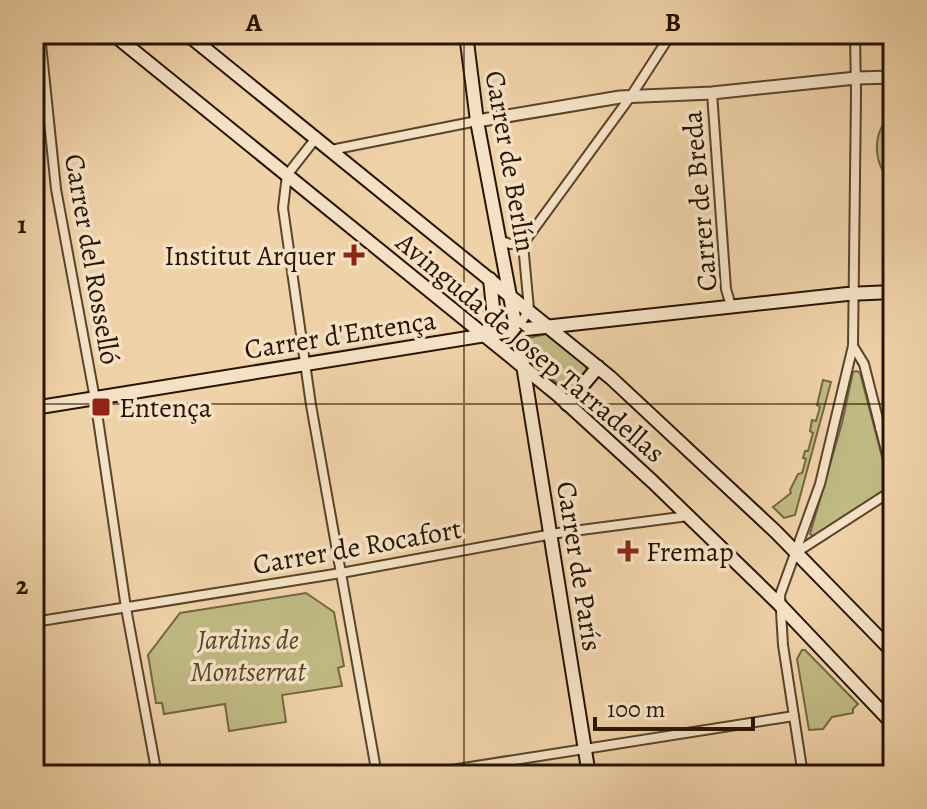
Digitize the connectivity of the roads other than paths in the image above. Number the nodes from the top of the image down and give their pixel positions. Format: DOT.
graph roads {
  1 [pos="40,34"];
  2 [pos="113,34"];
  3 [pos="187,34"];
  4 [pos="466,34"];
  5 [pos="671,34"];
  6 [pos="855,34"];
  7 [pos="893,77"];
  8 [pos="856,78"];
  9 [pos="712,93"];
  10 [pos="631,96"];
  11 [pos="477,121"];
  12 [pos="316,138"];
  13 [pos="331,150"];
  14 [pos="287,175"];
  15 [pos="499,240"];
  16 [pos="523,244"];
  17 [pos="490,279"];
  18 [pos="893,292"];
  19 [pos="855,294"];
  20 [pos="511,295"];
  21 [pos="731,306"];
  22 [pos="529,309"];
  23 [pos="581,322"];
  24 [pos="550,326"];
  25 [pos="517,330"];
  26 [pos="485,335"];
  27 [pos="853,346"];
  28 [pos="579,351"];
  29 [pos="304,364"];
  30 [pos="523,365"];
  31 [pos="598,367"];
  32 [pos="95,399"];
  33 [pos="567,404"];
  34 [pos="34,408"];
  35 [pos="893,424"];
  36 [pos="880,428"];
  37 [pos="893,478"];
  38 [pos="893,490"];
  39 [pos="689,516"];
  40 [pos="551,534"];
  41 [pos="796,553"];
  42 [pos="341,573"];
  43 [pos="779,604"];
  44 [pos="126,608"];
  45 [pos="34,622"];
  46 [pos="893,652"];
  47 [pos="794,716"];
  48 [pos="893,724"];
  49 [pos="585,749"];
  50 [pos="157,775"];
  51 [pos="377,775"];
  52 [pos="419,775"];
  53 [pos="589,775"];
  54 [pos="803,775"];
  1 -- 32 [label="street, Carrer del Rosselló"];
  2 -- 14 [label="main road, Avinguda de Josep Tarradellas"];
  3 -- 12 [label="main road, Avinguda de Josep Tarradellas"];
  4 -- 11 [label="main road, Carrer de Berlín"];
  5 -- 10 [label="street"];
  6 -- 8 [label="street"];
  7 -- 8 [label="street"];
  8 -- 9 [label="street"];
  8 -- 19 [label="street"];
  9 -- 10 [label="street"];
  9 -- 21 [label="street, Carrer de Breda"];
  10 -- 11 [label="street"];
  10 -- 16 [label="street"];
  11 -- 13 [label="street"];
  11 -- 15 [label="main road, Carrer de Berlín"];
  12 -- 13 [label="main road, Avinguda de Josep Tarradellas"];
  12 -- 14 [label="street"];
  13 -- 17 [label="main road, Avinguda de Josep Tarradellas"];
  14 -- 26 [label="main road, Avinguda de Josep Tarradellas"];
  14 -- 29 [label="street"];
  15 -- 16 [label="street"];
  15 -- 20 [label="main road, Carrer de Berlín"];
  16 -- 22 [label="street"];
  17 -- 20 [label="main road, Avinguda de Josep Tarradellas"];
  17 -- 26 [label="main road"];
  18 -- 19 [label="main road, Carrer d'Entença"];
  19 -- 21 [label="main road, Carrer d'Entença"];
  19 -- 27 [label="street"];
  20 -- 22 [label="main road, Avinguda de Josep Tarradellas"];
  20 -- 25 [label="main road, Avinguda de Josep Tarradellas"];
  21 -- 23 [label="main road, Carrer d'Entença"];
  22 -- 24 [label="main road, Avinguda de Josep Tarradellas"];
  22 -- 25 [label="street"];
  23 -- 24 [label="main road, Carrer d'Entença"];
  23 -- 28 [label="main road"];
  24 -- 25 [label="main road, Carrer d'Entença"];
  24 -- 28 [label="main road, Avinguda de Josep Tarradellas"];
  25 -- 26 [label="main road, Carrer d'Entença"];
  25 -- 30 [label="main road"];
  26 -- 29 [label="main road, Carrer d'Entença"];
  26 -- 30 [label="main road, Avinguda de Josep Tarradellas"];
  27 -- 36 [label="street"];
  27 -- 41 [label="street"];
  28 -- 31 [label="main road, Avinguda de Josep Tarradellas"];
  29 -- 32 [label="main road, Carrer d'Entença"];
  29 -- 42 [label="street"];
  30 -- 33 [label="main road, Avinguda de Josep Tarradellas"];
  30 -- 40 [label="main road, Carrer de París"];
  31 -- 33 [label="main road"];
  31 -- 41 [label="main road, Avinguda de Josep Tarradellas"];
  32 -- 34 [label="main road, Carrer d'Entença"];
  32 -- 44 [label="street, Carrer del Rosselló"];
  33 -- 39 [label="main road, Avinguda de Josep Tarradellas"];
  35 -- 36 [label="street"];
  36 -- 37 [label="street"];
  38 -- 41 [label="street"];
  39 -- 40 [label="street, Carrer de Rocafort"];
  39 -- 43 [label="main road, Avinguda de Josep Tarradellas"];
  40 -- 42 [label="street, Carrer de Rocafort"];
  40 -- 49 [label="main road, Carrer de París"];
  41 -- 43 [label="street"];
  41 -- 46 [label="main road, Avinguda de Josep Tarradellas"];
  42 -- 44 [label="street, Carrer de Rocafort"];
  42 -- 51 [label="street"];
  43 -- 47 [label="street"];
  43 -- 48 [label="main road, Avinguda de Josep Tarradellas"];
  44 -- 45 [label="street, Carrer de Rocafort"];
  44 -- 50 [label="street, Carrer del Rosselló"];
  47 -- 49 [label="street"];
  47 -- 54 [label="street"];
  49 -- 52 [label="street"];
  49 -- 53 [label="main road, Carrer de París"];
}
